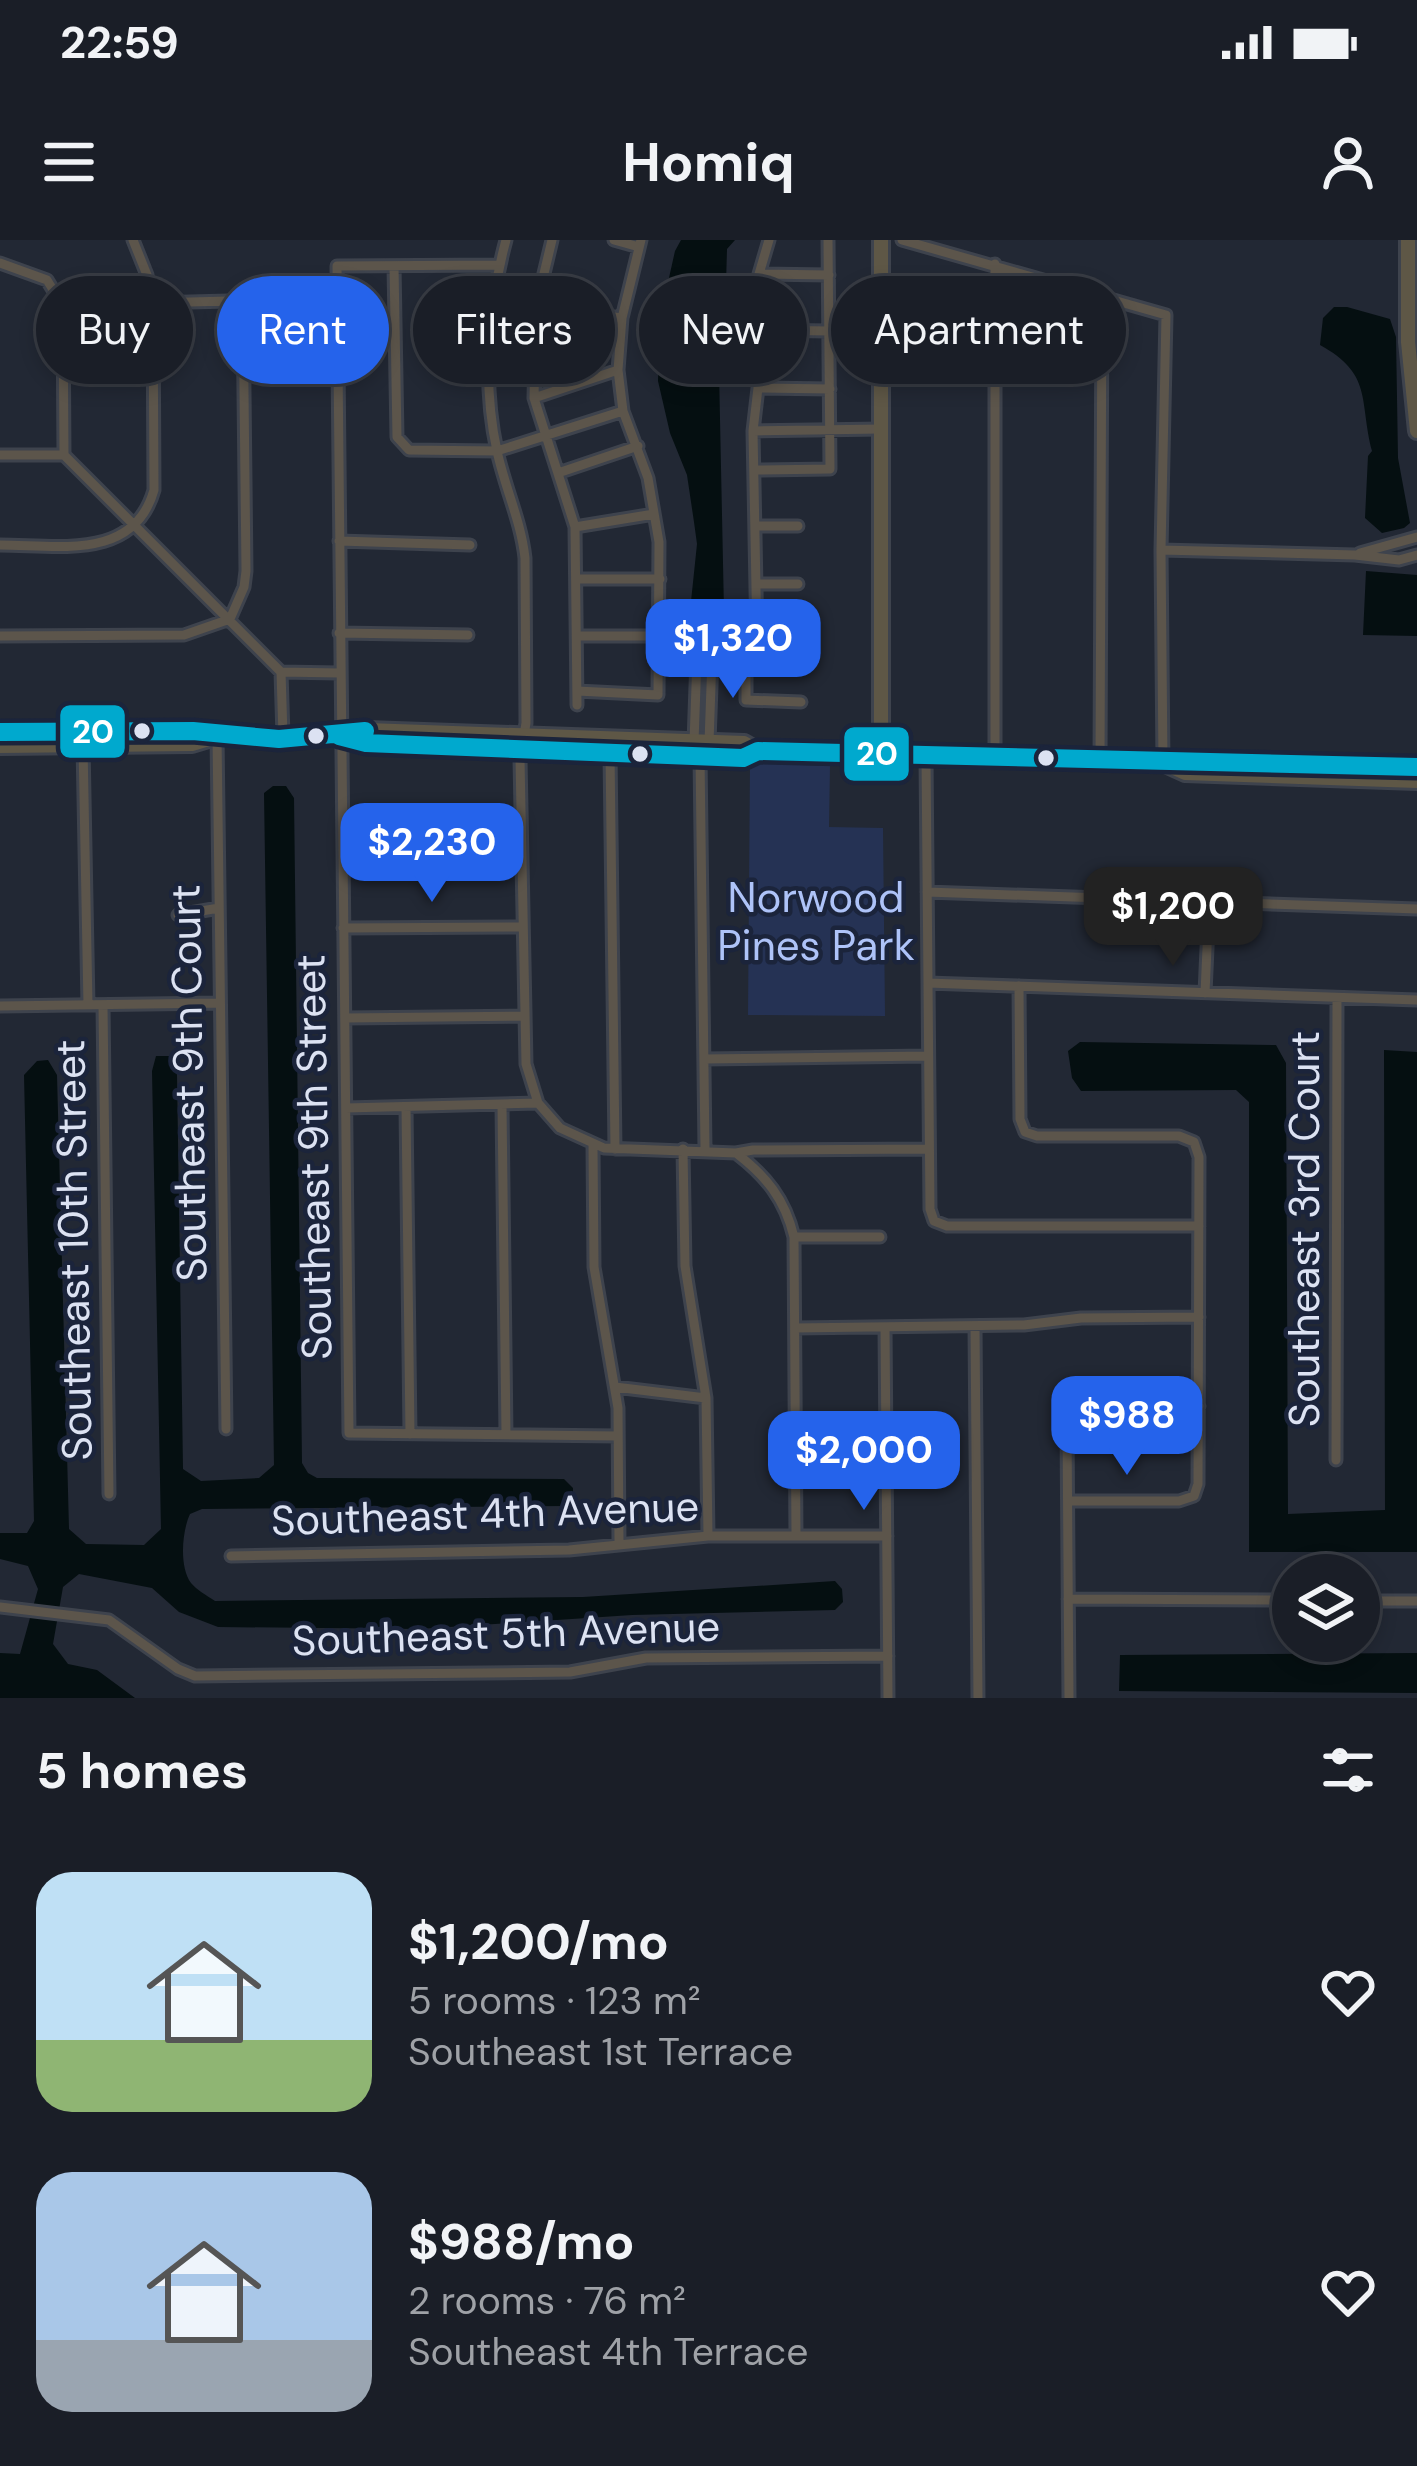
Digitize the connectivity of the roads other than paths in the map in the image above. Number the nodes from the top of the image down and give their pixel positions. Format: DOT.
graph roads {
  1 [pos="133,240"];
  2 [pos="506,240"];
  3 [pos="552,240"];
  4 [pos="614,240"];
  5 [pos="769,240"];
  6 [pos="829,240"];
  7 [pos="881,240"];
  8 [pos="902,240"];
  9 [pos="1408,240"];
  10 [pos="640,243"];
  11 [pos="0,263"];
  12 [pos="995,264"];
  13 [pos="500,265"];
  14 [pos="394,266"];
  15 [pos="759,274"];
  16 [pos="829,275"];
  17 [pos="147,276"];
  18 [pos="337,276"];
  19 [pos="543,276"];
  20 [pos="1036,276"];
  21 [pos="1126,302"];
  22 [pos="615,317"];
  23 [pos="622,318"];
  24 [pos="807,331"];
  25 [pos="829,331"];
  26 [pos="618,370"];
  27 [pos="153,384"];
  28 [pos="244,384"];
  29 [pos="338,384"];
  30 [pos="534,384"];
  31 [pos="758,384"];
  32 [pos="1102,384"];
  33 [pos="758,388"];
  34 [pos="830,389"];
  35 [pos="534,398"];
  36 [pos="623,411"];
  37 [pos="881,429"];
  38 [pos="830,430"];
  39 [pos="753,431"];
  40 [pos="1417,431"];
  41 [pos="544,437"];
  42 [pos="638,446"];
  43 [pos="497,451"];
  44 [pos="0,455"];
  45 [pos="64,455"];
  46 [pos="756,470"];
  47 [pos="558,473"];
  48 [pos="654,514"];
  49 [pos="757,526"];
  50 [pos="798,526"];
  51 [pos="575,527"];
  52 [pos="134,528"];
  53 [pos="1417,537"];
  54 [pos="339,541"];
  55 [pos="0,545"];
  56 [pos="470,545"];
  57 [pos="1161,550"];
  58 [pos="1355,555"];
  59 [pos="1417,555"];
  60 [pos="578,579"];
  61 [pos="660,579"];
  62 [pos="758,584"];
  63 [pos="799,584"];
  64 [pos="230,619"];
  65 [pos="340,633"];
  66 [pos="468,635"];
  67 [pos="0,636"];
  68 [pos="578,636"];
  69 [pos="660,636"];
  70 [pos="757,641"];
  71 [pos="798,642"];
  72 [pos="661,657"];
  73 [pos="697,658"];
  74 [pos="712,658"];
  75 [pos="746,660"];
  76 [pos="280,672"];
  77 [pos="339,674"];
  78 [pos="577,691"];
  79 [pos="801,702"];
  80 [pos="577,705"];
  81 [pos="0,732"];
  82 [pos="217,736"];
  83 [pos="283,736"];
  84 [pos="339,736"];
  85 [pos="523,742"];
  86 [pos="83,745"];
  87 [pos="0,746"];
  88 [pos="701,747"];
  89 [pos="610,753"];
  90 [pos="881,755"];
  91 [pos="926,757"];
  92 [pos="995,759"];
  93 [pos="1100,762"];
  94 [pos="1163,764"];
  95 [pos="1417,767"];
  96 [pos="1417,781"];
  97 [pos="520,836"];
  98 [pos="343,838"];
  99 [pos="927,892"];
  100 [pos="1209,903"];
  101 [pos="219,908"];
  102 [pos="1417,909"];
  103 [pos="178,915"];
  104 [pos="521,927"];
  105 [pos="344,928"];
  106 [pos="928,983"];
  107 [pos="1019,986"];
  108 [pos="1205,993"];
  109 [pos="1337,998"];
  110 [pos="1417,1000"];
  111 [pos="220,1003"];
  112 [pos="88,1005"];
  113 [pos="104,1005"];
  114 [pos="0,1006"];
  115 [pos="524,1016"];
  116 [pos="345,1018"];
  117 [pos="928,1056"];
  118 [pos="704,1059"];
  119 [pos="538,1103"];
  120 [pos="502,1106"];
  121 [pos="346,1108"];
  122 [pos="406,1108"];
  123 [pos="593,1145"];
  124 [pos="615,1149"];
  125 [pos="683,1149"];
  126 [pos="705,1149"];
  127 [pos="929,1149"];
  128 [pos="736,1153"];
  129 [pos="1199,1226"];
  130 [pos="794,1237"];
  131 [pos="880,1238"];
  132 [pos="1199,1316"];
  133 [pos="975,1326"];
  134 [pos="885,1327"];
  135 [pos="795,1328"];
  136 [pos="615,1387"];
  137 [pos="706,1398"];
  138 [pos="1199,1406"];
  139 [pos="226,1429"];
  140 [pos="506,1434"];
  141 [pos="410,1435"];
  142 [pos="618,1436"];
  143 [pos="1336,1460"];
  144 [pos="110,1494"];
  145 [pos="1068,1501"];
  146 [pos="707,1536"];
  147 [pos="796,1536"];
  148 [pos="886,1536"];
  149 [pos="619,1542"];
  150 [pos="231,1556"];
  151 [pos="1068,1599"];
  152 [pos="1272,1600"];
  153 [pos="1380,1601"];
  154 [pos="1417,1601"];
  155 [pos="0,1607"];
  156 [pos="888,1656"];
  157 [pos="888,1698"];
  158 [pos="978,1698"];
  159 [pos="1069,1698"];
  1 -- 17 [label="street"];
  2 -- 13 [label="street"];
  3 -- 19 [label="street"];
  4 -- 10 [label="street"];
  5 -- 15 [label="street"];
  6 -- 16 [label="street"];
  7 -- 37 [label="street"];
  8 -- 12 [label="street"];
  9 -- 40 [label="street"];
  10 -- 23 [label="street"];
  11 -- 45 [label="street"];
  12 -- 20 [label="street"];
  12 -- 92 [label="street"];
  13 -- 14 [label="street"];
  13 -- 43 [label="street"];
  14 -- 18 [label="street, Southeast 9th Street"];
  14 -- 43 [label="street"];
  15 -- 16 [label="street"];
  16 -- 25 [label="street"];
  21 -- 57 [label="street"];
  22 -- 23 [label="street"];
  23 -- 26 [label="street"];
  24 -- 25 [label="street"];
  25 -- 34 [label="street"];
  26 -- 35 [label="street"];
  26 -- 36 [label="street"];
  27 -- 52 [label="street"];
  28 -- 64 [label="street"];
  29 -- 54 [label="street, Southeast 9th Street"];
  30 -- 35 [label="street"];
  31 -- 33 [label="street"];
  32 -- 93 [label="street"];
  33 -- 34 [label="street"];
  33 -- 39 [label="street"];
  34 -- 38 [label="street"];
  35 -- 41 [label="street"];
  36 -- 41 [label="street"];
  36 -- 42 [label="street"];
  37 -- 38 [label="street"];
  37 -- 90 [label="street"];
  38 -- 39 [label="street"];
  38 -- 46 [label="street"];
  39 -- 46 [label="street"];
  41 -- 43 [label="street"];
  41 -- 47 [label="street"];
  42 -- 47 [label="street"];
  42 -- 48 [label="street"];
  43 -- 85 [label="street"];
  44 -- 45 [label="street"];
  45 -- 52 [label="street"];
  46 -- 49 [label="street"];
  47 -- 51 [label="street"];
  48 -- 51 [label="street"];
  48 -- 61 [label="street"];
  49 -- 50 [label="street"];
  49 -- 62 [label="street"];
  51 -- 60 [label="street"];
  52 -- 55 [label="street"];
  52 -- 64 [label="street"];
  53 -- 58 [label="street"];
  54 -- 56 [label="street"];
  54 -- 65 [label="street, Southeast 9th Street"];
  57 -- 58 [label="street"];
  57 -- 94 [label="street"];
  58 -- 59 [label="street"];
  60 -- 61 [label="street"];
  60 -- 68 [label="street"];
  61 -- 69 [label="street"];
  62 -- 63 [label="street"];
  62 -- 70 [label="street"];
  64 -- 67 [label="street"];
  64 -- 76 [label="street"];
  65 -- 66 [label="street"];
  65 -- 77 [label="street, Southeast 9th Street"];
  68 -- 69 [label="street"];
  68 -- 78 [label="street"];
  69 -- 72 [label="street"];
  70 -- 71 [label="street"];
  70 -- 75 [label="street"];
  72 -- 73 [label="street"];
  72 -- 78 [label="street"];
  73 -- 74 [label="street"];
  73 -- 88 [label="street"];
  74 -- 75 [label="street"];
  74 -- 88 [label="street"];
  75 -- 79 [label="street"];
  76 -- 77 [label="street"];
  76 -- 83 [label="street"];
  77 -- 84 [label="street, Southeast 9th Street"];
  78 -- 80 [label="street"];
  81 -- 82 [label="street"];
  82 -- 83 [label="street"];
  82 -- 86 [label="street"];
  82 -- 101 [label="street, Southeast 9th Court"];
  83 -- 84 [label="street"];
  84 -- 85 [label="street"];
  84 -- 98 [label="street, Southeast 9th Street"];
  85 -- 88 [label="street"];
  85 -- 89 [label="street"];
  85 -- 97 [label="street"];
  86 -- 87 [label="street"];
  86 -- 112 [label="street, Southeast 10th Street"];
  88 -- 89 [label="street"];
  88 -- 90 [label="street"];
  88 -- 118 [label="street"];
  89 -- 124 [label="street"];
  90 -- 91 [label="street"];
  91 -- 92 [label="street"];
  91 -- 99 [label="street"];
  92 -- 93 [label="street"];
  93 -- 94 [label="street"];
  94 -- 95 [label="street"];
  94 -- 96 [label="street"];
  97 -- 98 [label="street"];
  97 -- 104 [label="street"];
  98 -- 105 [label="street, Southeast 9th Street"];
  99 -- 100 [label="street"];
  99 -- 106 [label="street"];
  100 -- 102 [label="street"];
  100 -- 108 [label="street"];
  101 -- 103 [label="street"];
  101 -- 111 [label="street, Southeast 9th Court"];
  104 -- 105 [label="street"];
  104 -- 115 [label="street"];
  105 -- 116 [label="street, Southeast 9th Street"];
  106 -- 107 [label="street"];
  106 -- 117 [label="street"];
  107 -- 108 [label="street"];
  107 -- 129 [label="street"];
  108 -- 109 [label="street"];
  109 -- 110 [label="street"];
  109 -- 143 [label="street, Southeast 3rd Court"];
  111 -- 113 [label="street"];
  111 -- 139 [label="street, Southeast 9th Court"];
  112 -- 113 [label="street"];
  112 -- 114 [label="street"];
  113 -- 144 [label="street, Southeast 10th Street"];
  115 -- 116 [label="street"];
  115 -- 119 [label="street"];
  116 -- 121 [label="street, Southeast 9th Street"];
  117 -- 118 [label="street"];
  117 -- 127 [label="street"];
  118 -- 126 [label="street"];
  119 -- 120 [label="street"];
  119 -- 123 [label="street"];
  120 -- 122 [label="street"];
  120 -- 140 [label="street"];
  121 -- 122 [label="street"];
  121 -- 141 [label="street, Southeast 9th Street"];
  122 -- 141 [label="street"];
  123 -- 124 [label="street"];
  123 -- 136 [label="street"];
  124 -- 125 [label="street"];
  125 -- 126 [label="street"];
  125 -- 137 [label="street"];
  126 -- 128 [label="street"];
  127 -- 128 [label="street"];
  127 -- 129 [label="street"];
  128 -- 130 [label="street"];
  129 -- 132 [label="street"];
  130 -- 131 [label="street"];
  130 -- 135 [label="street"];
  132 -- 133 [label="street"];
  132 -- 138 [label="street"];
  133 -- 134 [label="street"];
  133 -- 158 [label="street"];
  134 -- 135 [label="street"];
  134 -- 148 [label="street"];
  135 -- 147 [label="street"];
  136 -- 137 [label="street"];
  136 -- 142 [label="street"];
  137 -- 146 [label="street"];
  138 -- 145 [label="street"];
  138 -- 145 [label="street"];
  140 -- 141 [label="street"];
  140 -- 142 [label="street"];
  142 -- 149 [label="street"];
  145 -- 151 [label="street"];
  146 -- 147 [label="street, Southeast 4th Avenue"];
  146 -- 149 [label="street, Southeast 4th Avenue"];
  147 -- 148 [label="street, Southeast 4th Avenue"];
  148 -- 156 [label="street"];
  149 -- 150 [label="street, Southeast 4th Avenue"];
  151 -- 152 [label="street"];
  151 -- 159 [label="street"];
  153 -- 154 [label="street"];
  155 -- 156 [label="street, Southeast 5th Avenue"];
  156 -- 157 [label="street"];
}
